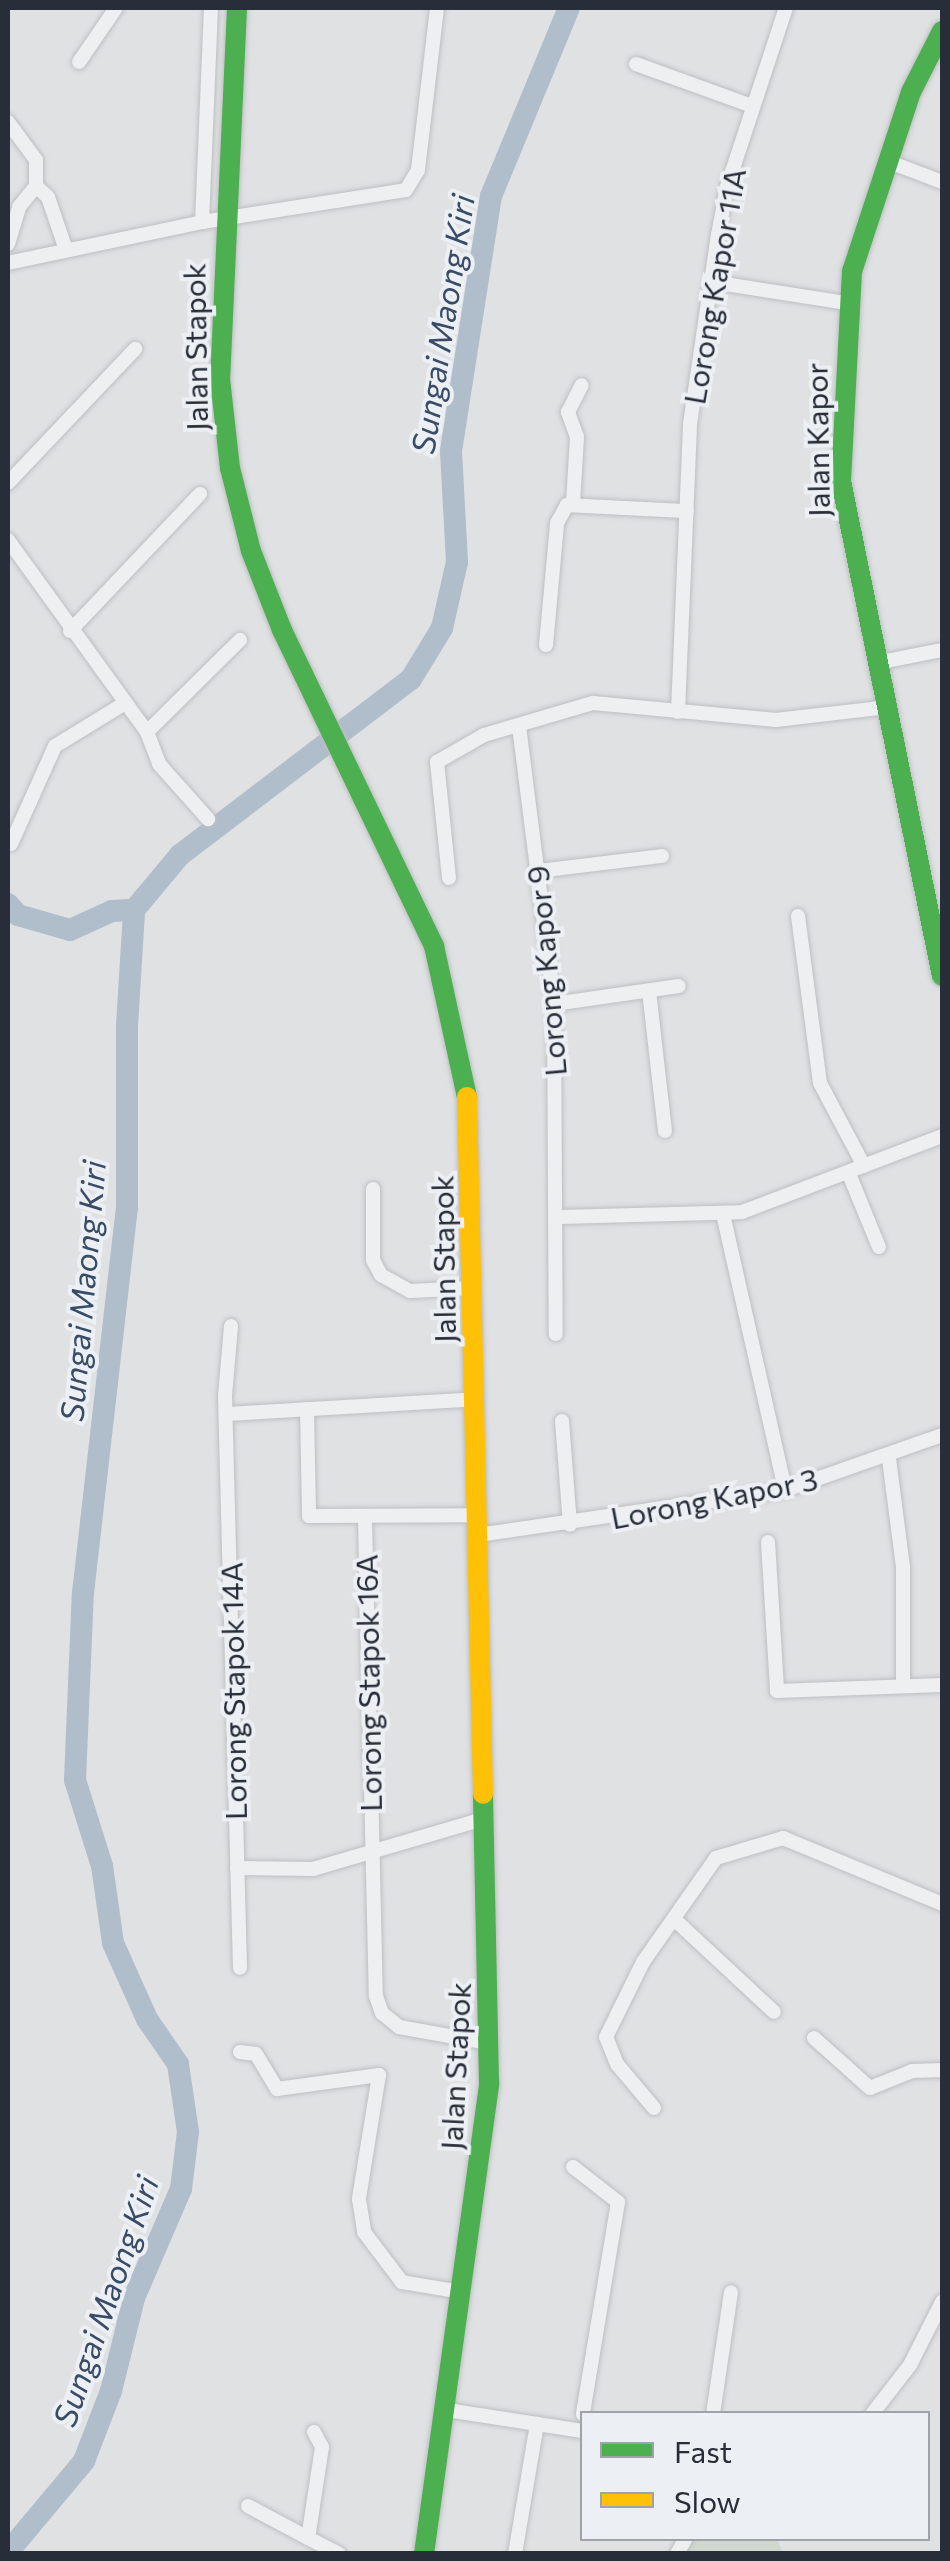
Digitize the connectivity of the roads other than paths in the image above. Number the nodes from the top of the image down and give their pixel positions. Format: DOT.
graph roads {
  1 [pos="116,8"];
  2 [pos="211,8"];
  3 [pos="237,8"];
  4 [pos="437,8"];
  5 [pos="786,8"];
  6 [pos="942,32"];
  7 [pos="79,62"];
  8 [pos="636,64"];
  9 [pos="752,106"];
  10 [pos="8,122"];
  11 [pos="887,161"];
  12 [pos="942,182"];
  13 [pos="36,186"];
  14 [pos="224,218"];
  15 [pos="202,222"];
  16 [pos="8,244"];
  17 [pos="66,250"];
  18 [pos="8,262"];
  19 [pos="712,282"];
  20 [pos="846,303"];
  21 [pos="135,348"];
  22 [pos="582,384"];
  23 [pos="8,483"];
  24 [pos="200,494"];
  25 [pos="573,502"];
  26 [pos="687,512"];
  27 [pos="9,550"];
  28 [pos="70,630"];
  29 [pos="240,640"];
  30 [pos="546,645"];
  31 [pos="942,650"];
  32 [pos="881,662"];
  33 [pos="122,705"];
  34 [pos="888,707"];
  35 [pos="678,712"];
  36 [pos="519,726"];
  37 [pos="147,732"];
  38 [pos="208,819"];
  39 [pos="11,844"];
  40 [pos="662,856"];
  41 [pos="538,871"];
  42 [pos="449,878"];
  43 [pos="798,916"];
  44 [pos="942,976"];
  45 [pos="678,986"];
  46 [pos="650,991"];
  47 [pos="554,1004"];
  48 [pos="665,1131"];
  49 [pos="942,1136"];
  50 [pos="864,1166"];
  51 [pos="849,1174"];
  52 [pos="373,1189"];
  53 [pos="723,1214"];
  54 [pos="558,1216"];
  55 [pos="878,1248"];
  56 [pos="473,1288"];
  57 [pos="232,1326"];
  58 [pos="556,1334"];
  59 [pos="476,1399"];
  60 [pos="307,1409"];
  61 [pos="226,1414"];
  62 [pos="562,1421"];
  63 [pos="942,1435"];
  64 [pos="889,1459"];
  65 [pos="785,1490"];
  66 [pos="365,1518"];
  67 [pos="477,1525"];
  68 [pos="570,1525"];
  69 [pos="768,1542"];
  70 [pos="942,1684"];
  71 [pos="903,1686"];
  72 [pos="486,1818"];
  73 [pos="372,1848"];
  74 [pos="238,1868"];
  75 [pos="942,1904"];
  76 [pos="675,1920"];
  77 [pos="240,1968"];
  78 [pos="774,2012"];
  79 [pos="814,2038"];
  80 [pos="488,2043"];
  81 [pos="240,2052"];
  82 [pos="942,2070"];
  83 [pos="654,2108"];
  84 [pos="573,2167"];
  85 [pos="462,2292"];
  86 [pos="731,2292"];
  87 [pos="942,2302"];
  88 [pos="447,2410"];
  89 [pos="584,2411"];
  90 [pos="713,2411"];
  91 [pos="874,2411"];
  92 [pos="580,2423"];
  93 [pos="536,2424"];
  94 [pos="314,2432"];
  95 [pos="248,2506"];
  96 [pos="308,2538"];
  97 [pos="338,2554"];
  98 [pos="424,2554"];
  99 [pos="514,2554"];
  1 -- 7 [label="street"];
  2 -- 15 [label="street"];
  3 -- 14 [label="main road, Jalan Stapok"];
  4 -- 14 [label="street"];
  5 -- 9 [label="street, Lorong Kapor 11A"];
  6 -- 11 [label="main road, Jalan Kapor"];
  8 -- 9 [label="street"];
  9 -- 19 [label="street, Lorong Kapor 11A"];
  10 -- 13 [label="street"];
  11 -- 12 [label="street"];
  11 -- 20 [label="main road, Jalan Kapor"];
  13 -- 16 [label="street"];
  13 -- 17 [label="street"];
  14 -- 15 [label="street"];
  14 -- 56 [label="main road, Jalan Stapok"];
  15 -- 17 [label="street"];
  17 -- 18 [label="street"];
  19 -- 20 [label="street"];
  19 -- 26 [label="street, Lorong Kapor 11A"];
  20 -- 32 [label="main road, Jalan Kapor"];
  21 -- 23 [label="street"];
  22 -- 25 [label="street"];
  24 -- 28 [label="street"];
  25 -- 26 [label="street"];
  25 -- 30 [label="street"];
  26 -- 35 [label="street, Lorong Kapor 11A"];
  27 -- 28 [label="street"];
  28 -- 33 [label="street"];
  29 -- 37 [label="street"];
  31 -- 32 [label="street"];
  32 -- 34 [label="main road, Jalan Kapor"];
  33 -- 37 [label="street"];
  33 -- 39 [label="street"];
  34 -- 35 [label="street"];
  34 -- 44 [label="main road, Jalan Kapor"];
  35 -- 36 [label="street"];
  36 -- 41 [label="street, Lorong Kapor 9"];
  36 -- 42 [label="street"];
  37 -- 38 [label="street"];
  40 -- 41 [label="street"];
  41 -- 47 [label="street, Lorong Kapor 9"];
  43 -- 50 [label="street"];
  45 -- 46 [label="street"];
  46 -- 47 [label="street"];
  46 -- 48 [label="street"];
  47 -- 54 [label="street, Lorong Kapor 9"];
  49 -- 50 [label="street"];
  50 -- 51 [label="street"];
  51 -- 53 [label="street"];
  51 -- 55 [label="street"];
  52 -- 56 [label="street"];
  53 -- 54 [label="street"];
  53 -- 65 [label="street"];
  54 -- 58 [label="street, Lorong Kapor 9"];
  56 -- 59 [label="main road, Jalan Stapok"];
  57 -- 61 [label="street, Lorong Stapok 14A"];
  59 -- 60 [label="street"];
  59 -- 67 [label="main road, Jalan Stapok"];
  60 -- 61 [label="street"];
  60 -- 66 [label="street, Lorong Kapor 3"];
  61 -- 74 [label="street, Lorong Stapok 14A"];
  62 -- 68 [label="street"];
  63 -- 64 [label="street, Lorong Kapor 3"];
  64 -- 65 [label="street, Lorong Kapor 3"];
  64 -- 71 [label="street"];
  65 -- 68 [label="street, Lorong Kapor 3"];
  66 -- 67 [label="street, Lorong Kapor 3"];
  66 -- 73 [label="street, Lorong Stapok 16A"];
  67 -- 68 [label="street, Lorong Kapor 3"];
  67 -- 72 [label="main road, Jalan Stapok"];
  69 -- 71 [label="street"];
  70 -- 71 [label="street"];
  72 -- 73 [label="street"];
  72 -- 80 [label="main road, Jalan Stapok"];
  73 -- 74 [label="street"];
  73 -- 80 [label="street, Lorong Stapok 16A"];
  74 -- 77 [label="street, Lorong Stapok 14A"];
  75 -- 76 [label="street"];
  76 -- 78 [label="street"];
  76 -- 83 [label="street"];
  79 -- 82 [label="street"];
  80 -- 85 [label="main road, Jalan Stapok"];
  81 -- 85 [label="street"];
  84 -- 89 [label="street"];
  85 -- 88 [label="main road, Jalan Stapok"];
  86 -- 90 [label="street"];
  87 -- 91 [label="street"];
  88 -- 93 [label="street"];
  88 -- 98 [label="main road, Jalan Stapok"];
  92 -- 93 [label="street"];
  93 -- 99 [label="street"];
  94 -- 96 [label="street"];
  95 -- 96 [label="street"];
  96 -- 97 [label="street"];
}
